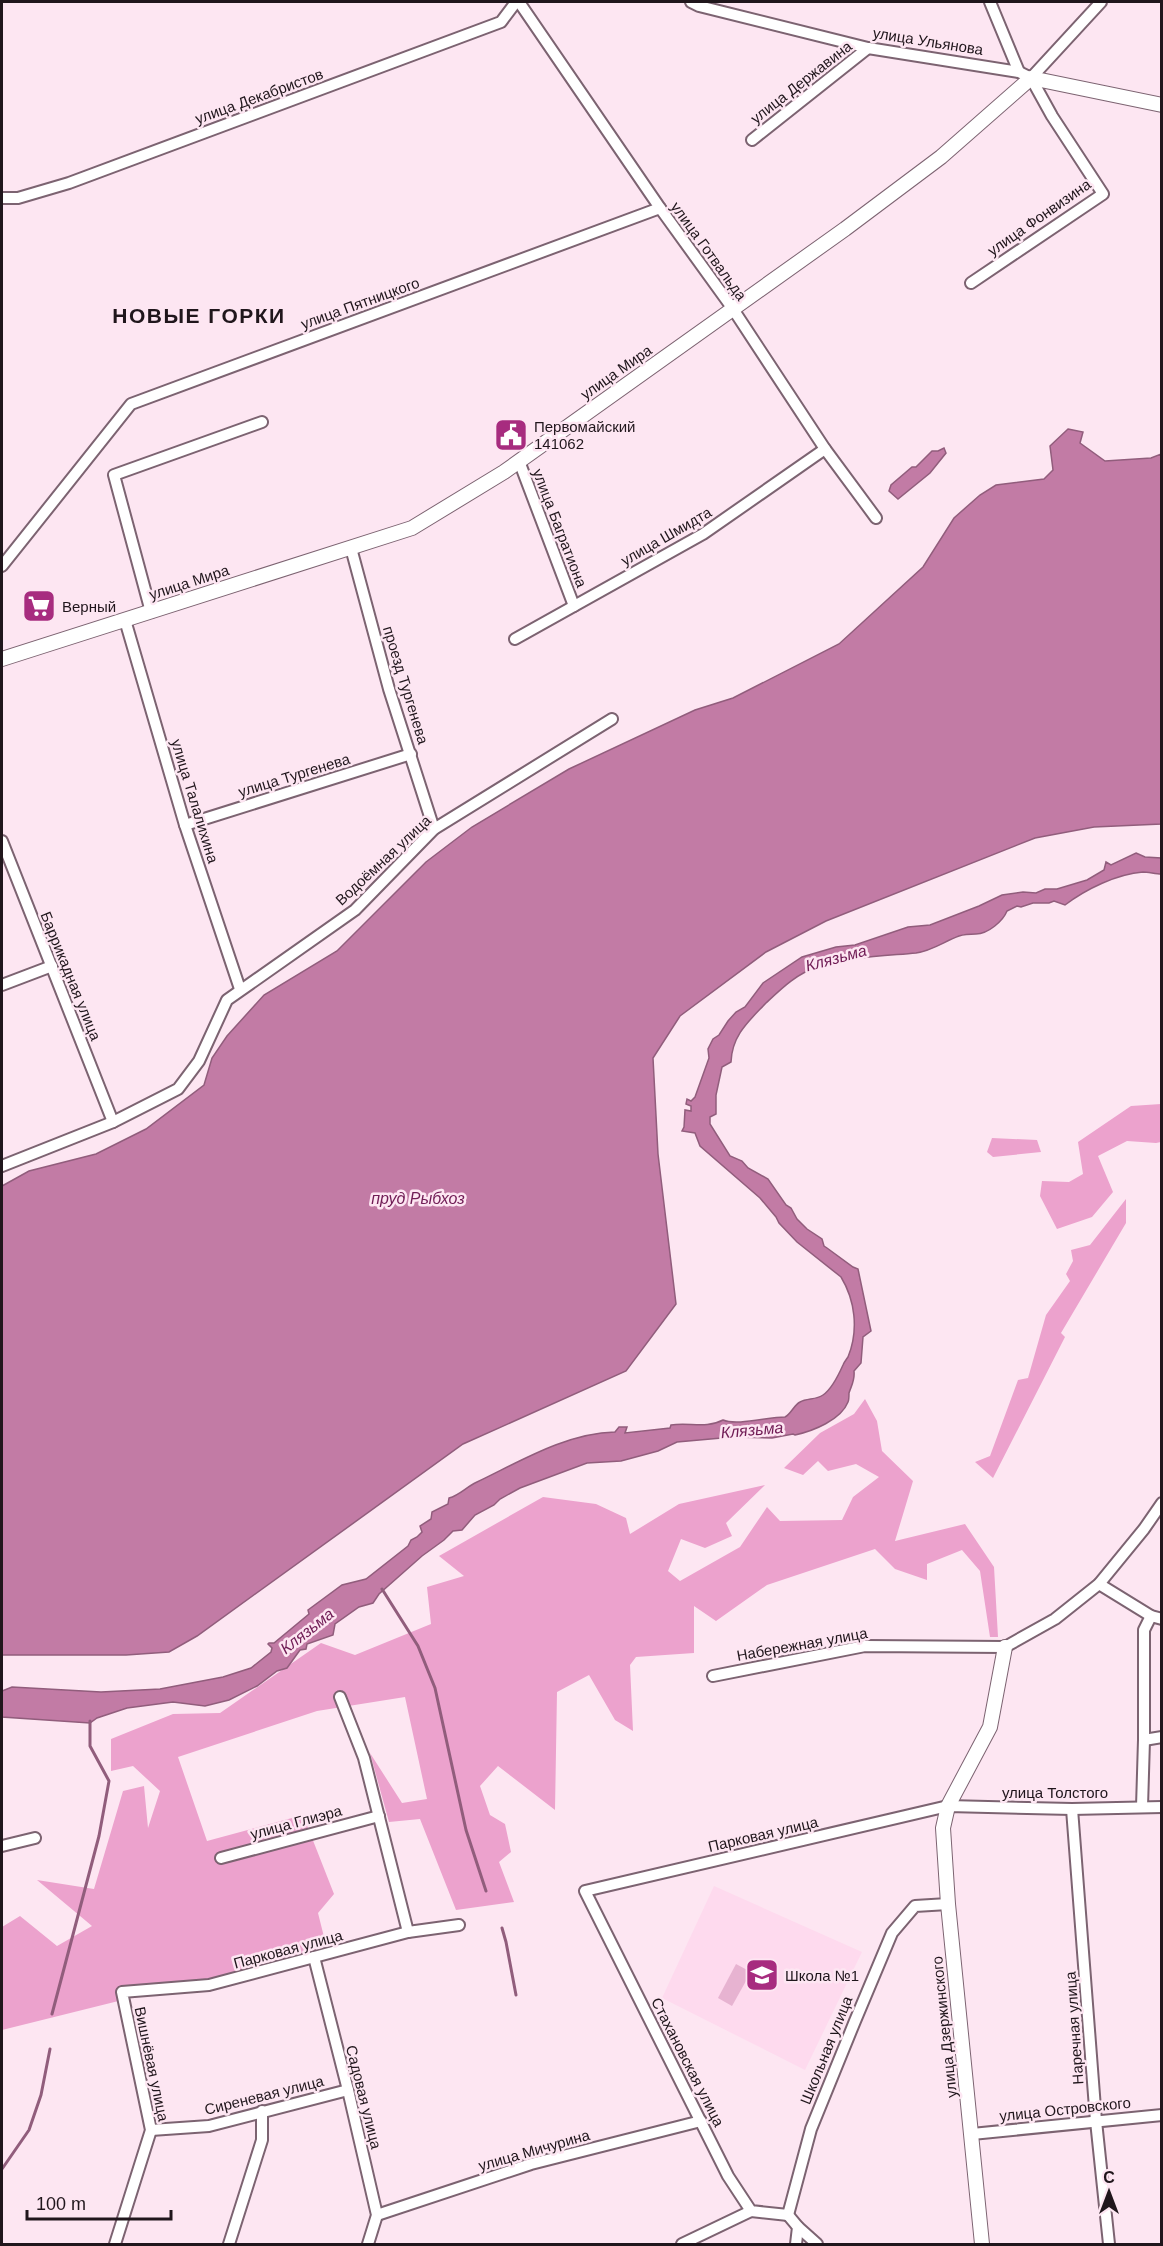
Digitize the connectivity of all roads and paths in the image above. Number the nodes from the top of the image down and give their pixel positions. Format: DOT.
graph roads {
  1 [pos="518,2"];
  2 [pos="990,2"];
  3 [pos="1101,2"];
  4 [pos="696,3"];
  5 [pos="868,48"];
  6 [pos="1025,75"];
  7 [pos="1161,105"];
  8 [pos="752,140"];
  9 [pos="2,198"];
  10 [pos="660,208"];
  11 [pos="971,283"];
  12 [pos="733,309"];
  13 [pos="262,422"];
  14 [pos="825,449"];
  15 [pos="519,461"];
  16 [pos="876,518"];
  17 [pos="351,548"];
  18 [pos="2,566"];
  19 [pos="574,606"];
  20 [pos="151,612"];
  21 [pos="125,620"];
  22 [pos="515,639"];
  23 [pos="2,659"];
  24 [pos="612,719"];
  25 [pos="411,754"];
  26 [pos="185,825"];
  27 [pos="434,829"];
  28 [pos="2,841"];
  29 [pos="52,966"];
  30 [pos="2,985"];
  31 [pos="240,989"];
  32 [pos="113,1122"];
  33 [pos="2,1166"];
  34 [pos="1161,1503"];
  35 [pos="1099,1584"];
  36 [pos="1156,1618"];
  37 [pos="1005,1647"];
  38 [pos="713,1676"];
  39 [pos="340,1697"];
  40 [pos="1161,1737"];
  41 [pos="1144,1740"];
  42 [pos="948,1806"];
  43 [pos="1142,1807"];
  44 [pos="1161,1807"];
  45 [pos="1072,1809"];
  46 [pos="380,1816"];
  47 [pos="35,1838"];
  48 [pos="2,1846"];
  49 [pos="221,1857"];
  50 [pos="585,1891"];
  51 [pos="948,1904"];
  52 [pos="459,1925"];
  53 [pos="408,1932"];
  54 [pos="314,1957"];
  55 [pos="122,1992"];
  56 [pos="348,2090"];
  57 [pos="262,2111"];
  58 [pos="1161,2115"];
  59 [pos="701,2121"];
  60 [pos="1096,2121"];
  61 [pos="151,2130"];
  62 [pos="972,2134"];
  63 [pos="751,2211"];
  64 [pos="377,2215"];
  65 [pos="788,2215"];
  66 [pos="798,2227"];
  67 [pos="115,2244"];
  68 [pos="229,2244"];
  69 [pos="368,2244"];
  70 [pos="682,2244"];
  71 [pos="796,2244"];
  72 [pos="818,2244"];
  73 [pos="982,2244"];
  74 [pos="1109,2244"];
  1 -- 9 [label="street, улица Декабристов"];
  1 -- 10 [label="street, улица Готвальда"];
  2 -- 6 [label="street"];
  3 -- 6 [label="street"];
  4 -- 5 [label="street, улица Ульянова"];
  5 -- 6 [label="street, улица Ульянова"];
  5 -- 8 [label="street, улица Державина"];
  6 -- 7 [label="street, улица Ульянова"];
  6 -- 11 [label="street, улица Фонвизина"];
  6 -- 12 [label="street, улица Мира"];
  10 -- 12 [label="street, улица Готвальда"];
  10 -- 18 [label="street, улица Пятницкого"];
  12 -- 14 [label="street, улица Готвальда"];
  12 -- 15 [label="street, улица Мира"];
  13 -- 20 [label="street"];
  14 -- 16 [label="street, улица Готвальда"];
  14 -- 19 [label="street, улица Шмидта"];
  15 -- 17 [label="street, улица Мира"];
  15 -- 19 [label="street, улица Багратиона"];
  17 -- 20 [label="street, улица Мира"];
  17 -- 25 [label="street, проезд Тургенева"];
  19 -- 22 [label="street, улица Шмидта"];
  20 -- 21 [label="street, улица Мира"];
  21 -- 23 [label="street, улица Мира"];
  21 -- 26 [label="street, улица Талалихина"];
  24 -- 27 [label="street, Водоёмная улица"];
  25 -- 26 [label="street, улица Тургенева"];
  25 -- 27 [label="street, проезд Тургенева"];
  26 -- 31 [label="street, улица Талалихина"];
  27 -- 31 [label="street, Водоёмная улица"];
  28 -- 29 [label="street, Баррикадная улица"];
  29 -- 30 [label="street"];
  29 -- 32 [label="street, Баррикадная улица"];
  31 -- 32 [label="street, Водоёмная улица"];
  32 -- 33 [label="street, Водоёмная улица"];
  34 -- 35 [label="street"];
  35 -- 36 [label="street"];
  35 -- 37 [label="street"];
  36 -- 41 [label="street"];
  37 -- 38 [label="street, Набережная улица"];
  37 -- 42 [label="street"];
  39 -- 46 [label="street"];
  40 -- 41 [label="street"];
  41 -- 43 [label="street"];
  42 -- 45 [label="street, улица Толстого"];
  42 -- 50 [label="street, Парковая улица"];
  42 -- 51 [label="street, улица Дзержинского"];
  43 -- 44 [label="street, улица Толстого"];
  43 -- 45 [label="street, улица Толстого"];
  45 -- 60 [label="street, Наречная улица"];
  46 -- 49 [label="street, улица Глиэра"];
  46 -- 53 [label="street"];
  47 -- 48 [label="street"];
  50 -- 59 [label="street, Стахановская улица"];
  51 -- 62 [label="street, улица Дзержинского"];
  51 -- 65 [label="street, Школьная улица"];
  52 -- 53 [label="street, Парковая улица"];
  53 -- 54 [label="street, Парковая улица"];
  54 -- 55 [label="street, Парковая улица"];
  54 -- 56 [label="street, Садовая улица"];
  55 -- 61 [label="street, Вишнёвая улица"];
  56 -- 57 [label="street, Сиреневая улица"];
  56 -- 64 [label="street, Садовая улица"];
  57 -- 61 [label="street, Сиреневая улица"];
  57 -- 68 [label="street"];
  58 -- 60 [label="street, улица Островского"];
  59 -- 63 [label="street, Стахановская улица"];
  59 -- 64 [label="street, улица Мичурина"];
  60 -- 62 [label="street, улица Островского"];
  60 -- 74 [label="street, Наречная улица"];
  61 -- 67 [label="street, Вишнёвая улица"];
  62 -- 73 [label="street, улица Дзержинского"];
  63 -- 65 [label="street"];
  63 -- 70 [label="street"];
  64 -- 69 [label="street"];
  65 -- 66 [label="street"];
  66 -- 71 [label="street"];
  66 -- 72 [label="street"];
}
